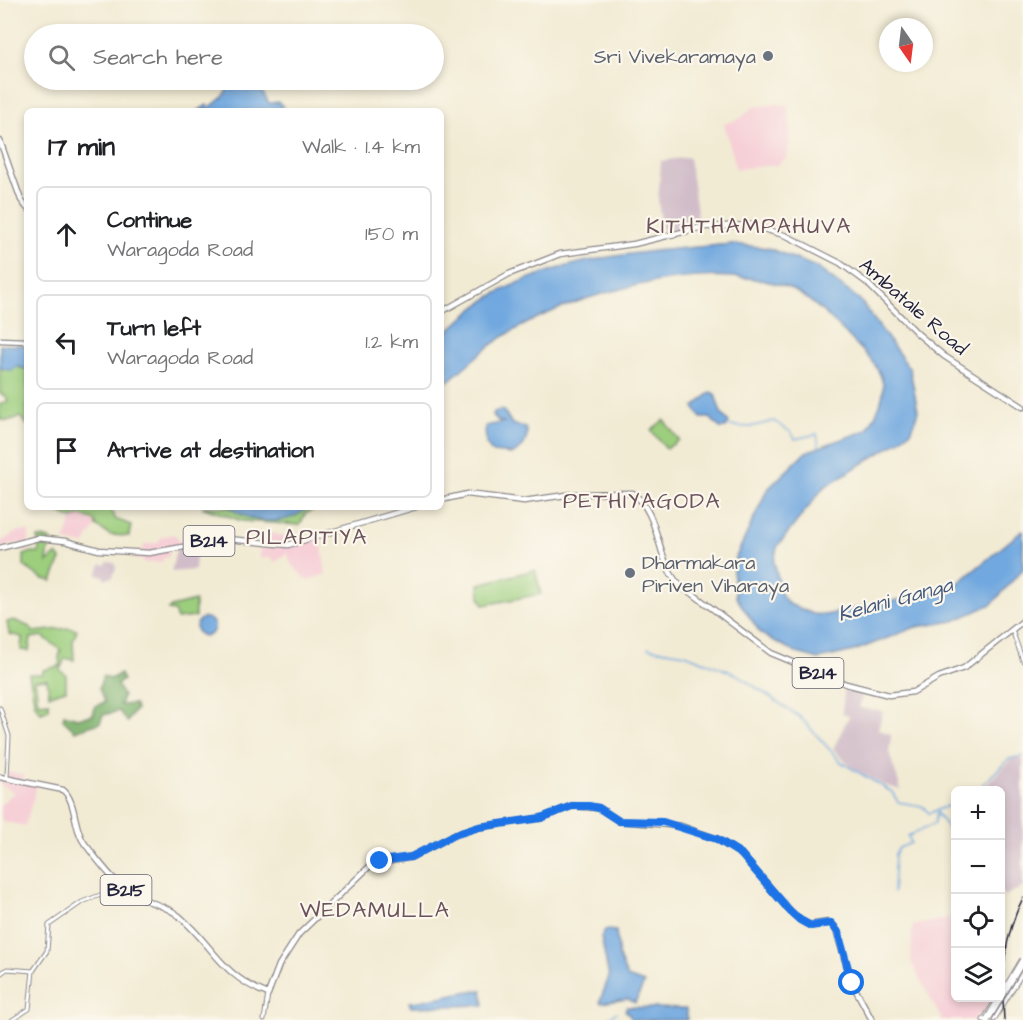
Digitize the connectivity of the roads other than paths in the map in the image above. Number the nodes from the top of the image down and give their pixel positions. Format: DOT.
graph roads {
  1 [pos="0,141"];
  2 [pos="24,204"];
  3 [pos="444,310"];
  4 [pos="0,340"];
  5 [pos="24,341"];
  6 [pos="1023,407"];
  7 [pos="444,499"];
  8 [pos="406,510"];
  9 [pos="0,548"];
  10 [pos="1023,621"];
  11 [pos="1012,630"];
  12 [pos="1023,660"];
  13 [pos="0,708"];
  14 [pos="0,777"];
  15 [pos="6,777"];
  16 [pos="112,878"];
  17 [pos="1023,955"];
  18 [pos="1023,960"];
  19 [pos="1023,967"];
  20 [pos="33,971"];
  21 [pos="1023,972"];
  22 [pos="1013,973"];
  23 [pos="0,974"];
  24 [pos="1020,977"];
  25 [pos="1005,985"];
  26 [pos="268,994"];
  27 [pos="994,1002"];
  28 [pos="990,1008"];
  29 [pos="998,1013"];
  30 [pos="12,1020"];
  31 [pos="264,1020"];
  32 [pos="872,1020"];
  33 [pos="989,1020"];
  1 -- 2 [label="main road"];
  3 -- 6 [label="main road, Ambatale Road"];
  4 -- 5 [label="main road"];
  7 -- 11 [label="main road, B214"];
  8 -- 9 [label="main road, B214"];
  10 -- 11 [label="main road, B214"];
  11 -- 12 [label="street"];
  13 -- 15 [label="street"];
  14 -- 15 [label="main road, B215"];
  15 -- 16 [label="main road, B215"];
  16 -- 20 [label="street"];
  16 -- 26 [label="main road, B215"];
  17 -- 22 [label="street"];
  18 -- 33 [label="highway, bridge"];
  19 -- 33 [label="highway, bridge"];
  20 -- 23 [label="street"];
  20 -- 30 [label="street"];
  21 -- 24 [label="street"];
  22 -- 24 [label="street"];
  22 -- 25 [label="street"];
  24 -- 29 [label="street"];
  26 -- 31 [label="street"];
  26 -- 32 [label="main road"];
  27 -- 28 [label="street"];
  28 -- 29 [label="street"];
  28 -- 33 [label="street"];
  29 -- 33 [label="street"];
}
